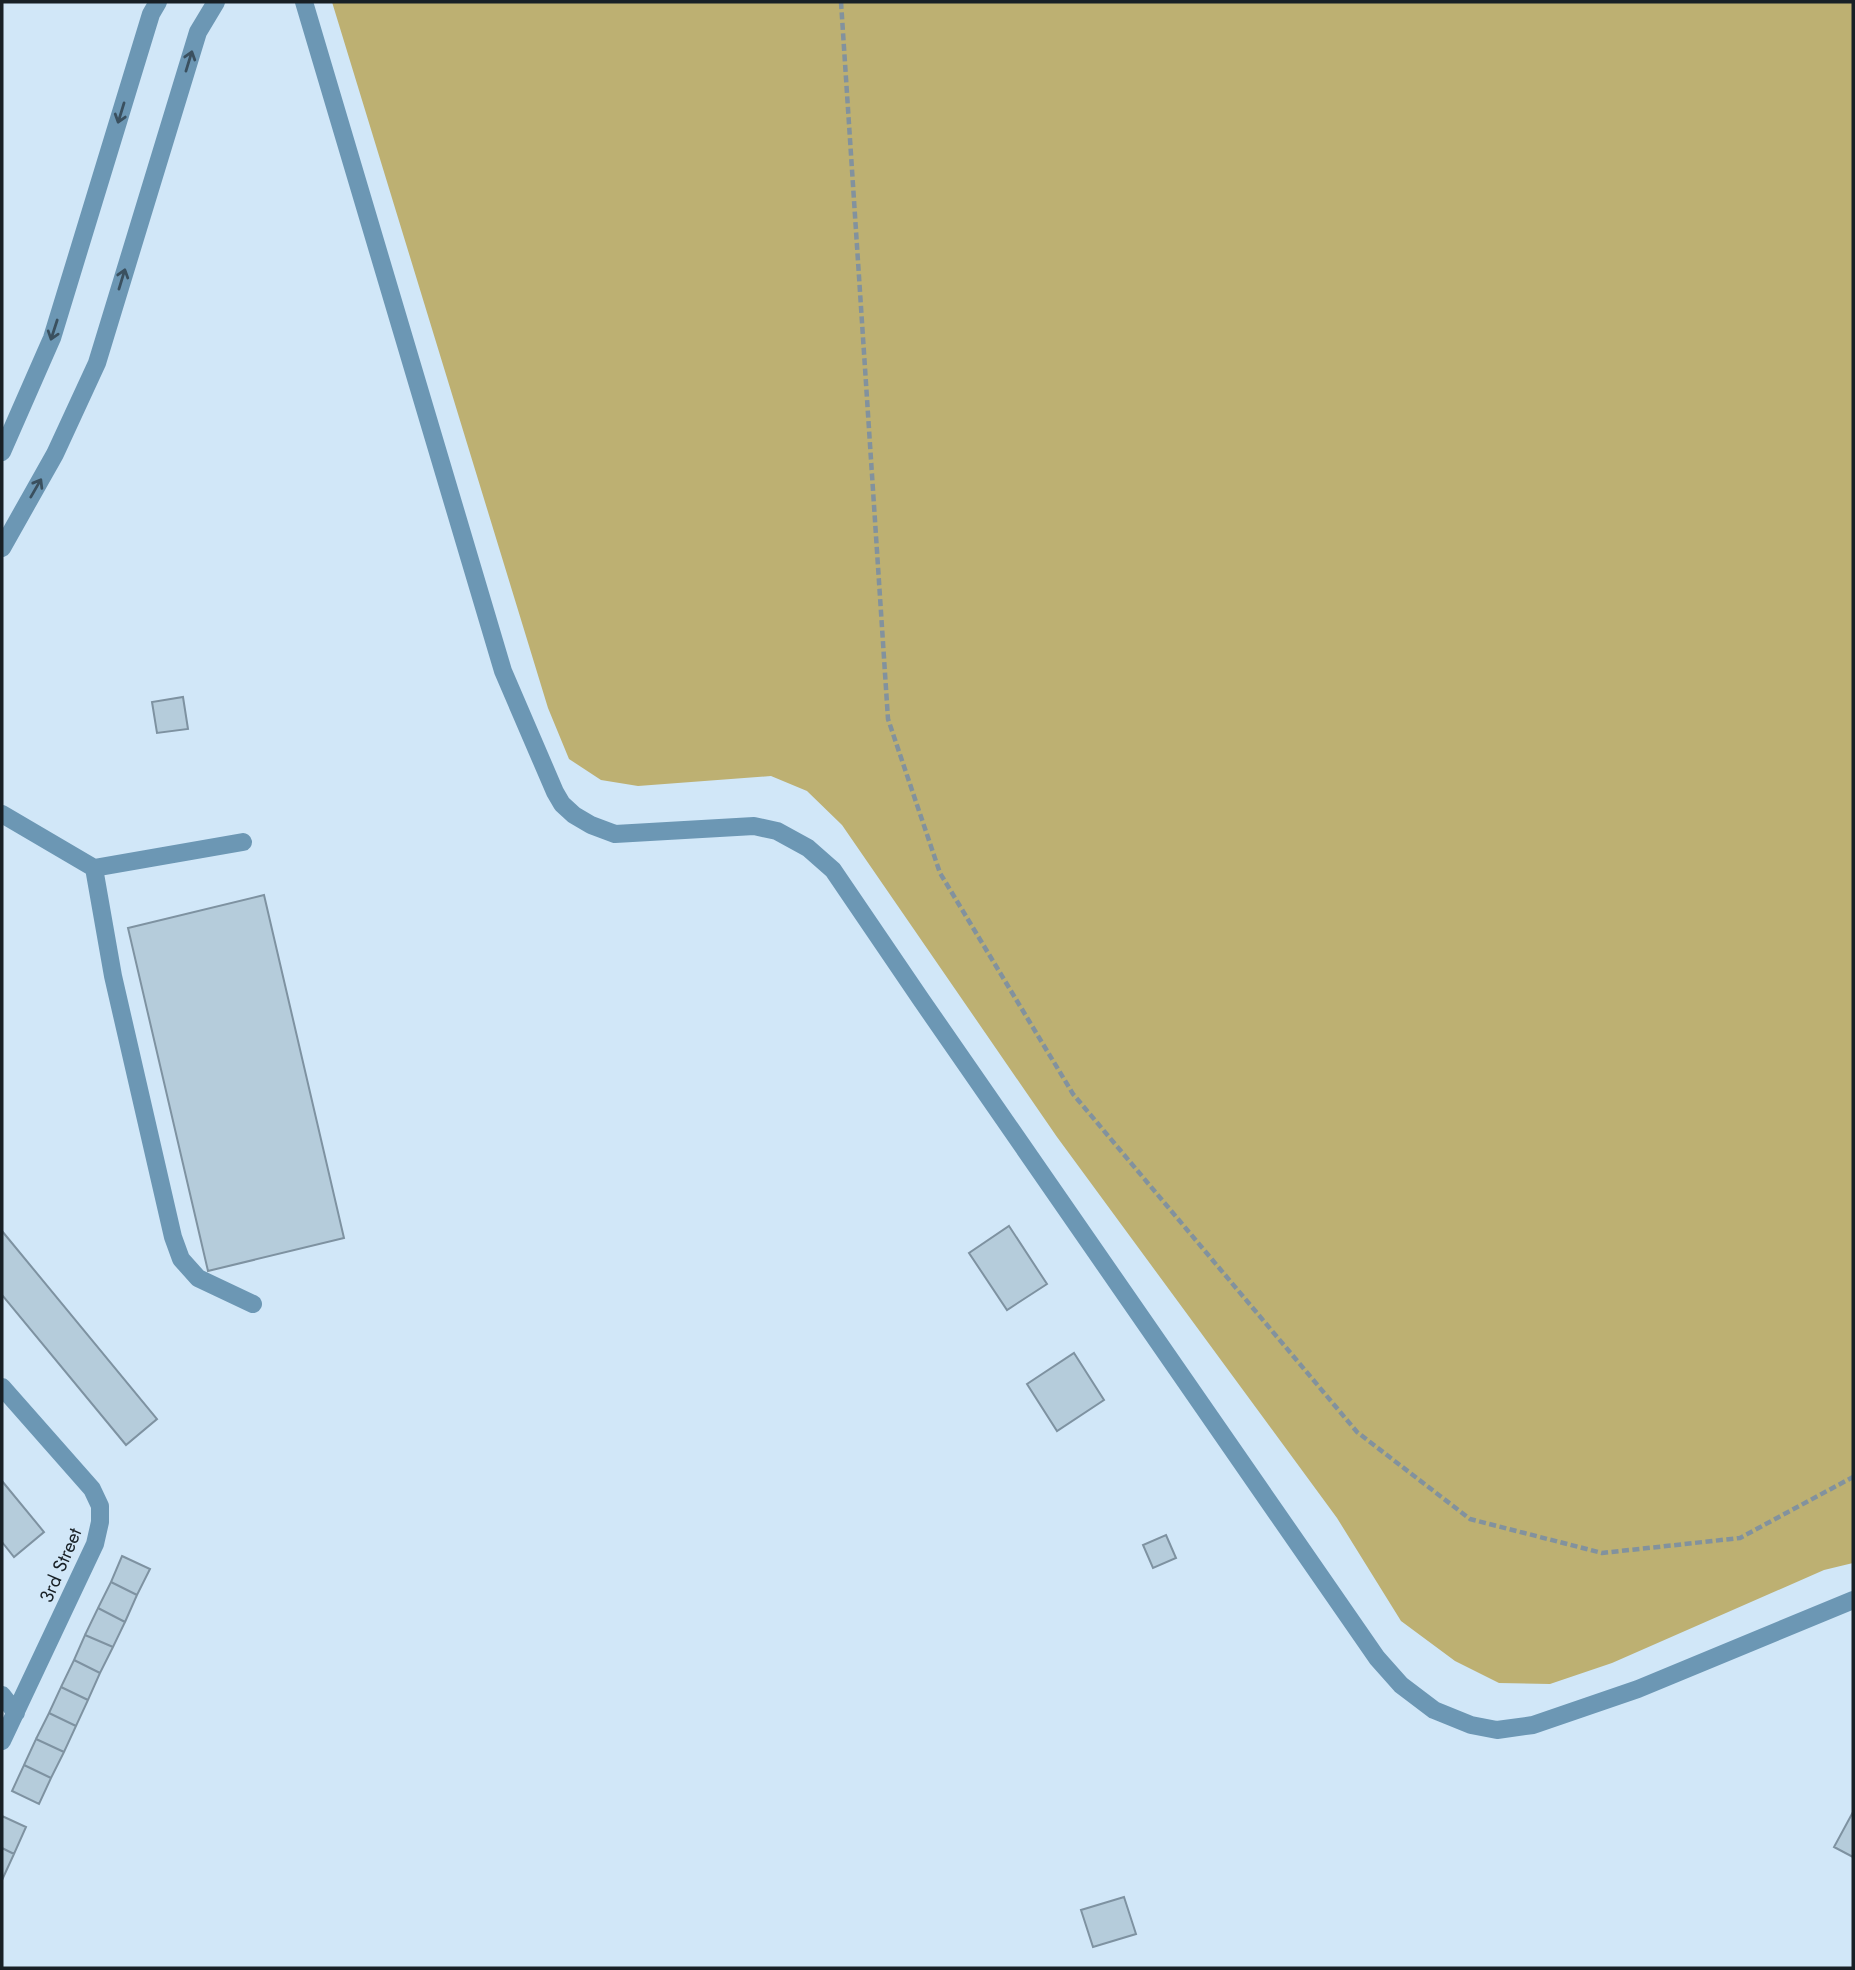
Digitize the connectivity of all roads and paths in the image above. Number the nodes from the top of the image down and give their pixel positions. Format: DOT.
graph roads {
  1 [pos="158,2"];
  2 [pos="216,2"];
  3 [pos="304,2"];
  4 [pos="841,2"];
  5 [pos="2,452"];
  6 [pos="2,548"];
  7 [pos="2,814"];
  8 [pos="243,842"];
  9 [pos="94,868"];
  10 [pos="253,1304"];
  11 [pos="2,1387"];
  12 [pos="1853,1477"];
  13 [pos="1853,1600"];
  14 [pos="2,1695"];
  15 [pos="16,1713"];
  16 [pos="2,1741"];
  1 -- 5 [label="street, one-way"];
  6 -- 2 [label="street, one-way"];
  3 -- 13 [label="street"];
  4 -- 12 [label="path"];
  7 -- 9 [label="street"];
  8 -- 9 [label="street"];
  9 -- 10 [label="street"];
  11 -- 15 [label="street, 3rd Street"];
  14 -- 15 [label="street"];
  15 -- 16 [label="street, 3rd Street"];
}
